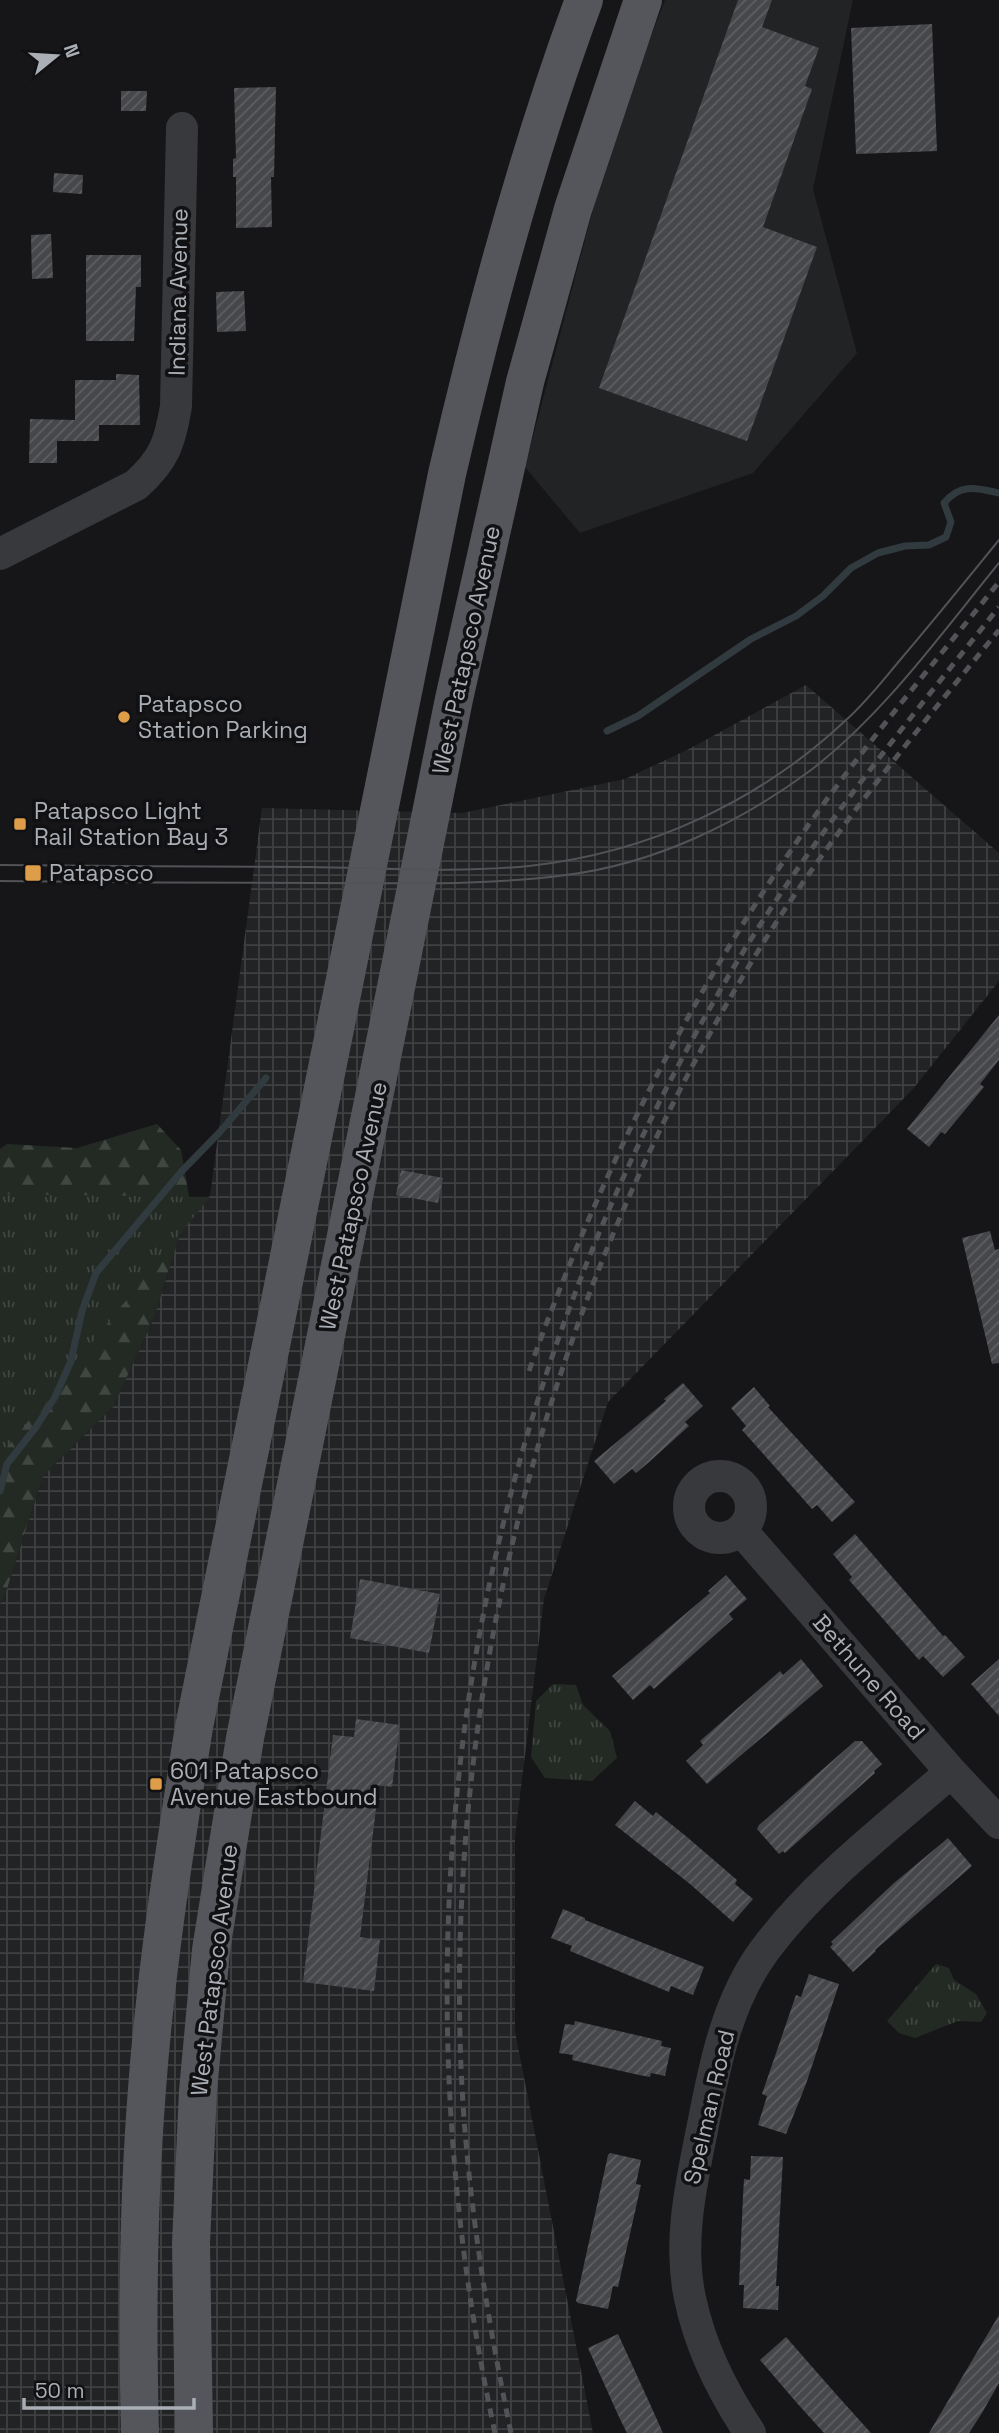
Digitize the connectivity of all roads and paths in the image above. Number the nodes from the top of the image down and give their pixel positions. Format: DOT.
graph roads {
  1 [pos="584,0"];
  2 [pos="643,0"];
  3 [pos="182,128"];
  4 [pos="518,413"];
  5 [pos="447,474"];
  6 [pos="0,554"];
  7 [pos="454,699"];
  8 [pos="741,1530"];
  9 [pos="951,1772"];
  10 [pos="999,1823"];
  11 [pos="140,2433"];
  12 [pos="194,2433"];
  13 [pos="750,2433"];
  1 -- 5 [label="main road"];
  2 -- 4 [label="main road, West Patapsco Avenue"];
  3 -- 6 [label="street, Indiana Avenue"];
  4 -- 5 [label="main road"];
  4 -- 7 [label="main road, West Patapsco Avenue"];
  5 -- 7 [label="main road"];
  5 -- 11 [label="main road"];
  7 -- 12 [label="main road, West Patapsco Avenue"];
  8 -- 9 [label="street, Bethune Road"];
  9 -- 10 [label="street, Bethune Road"];
  9 -- 13 [label="street, Spelman Road"];
}
